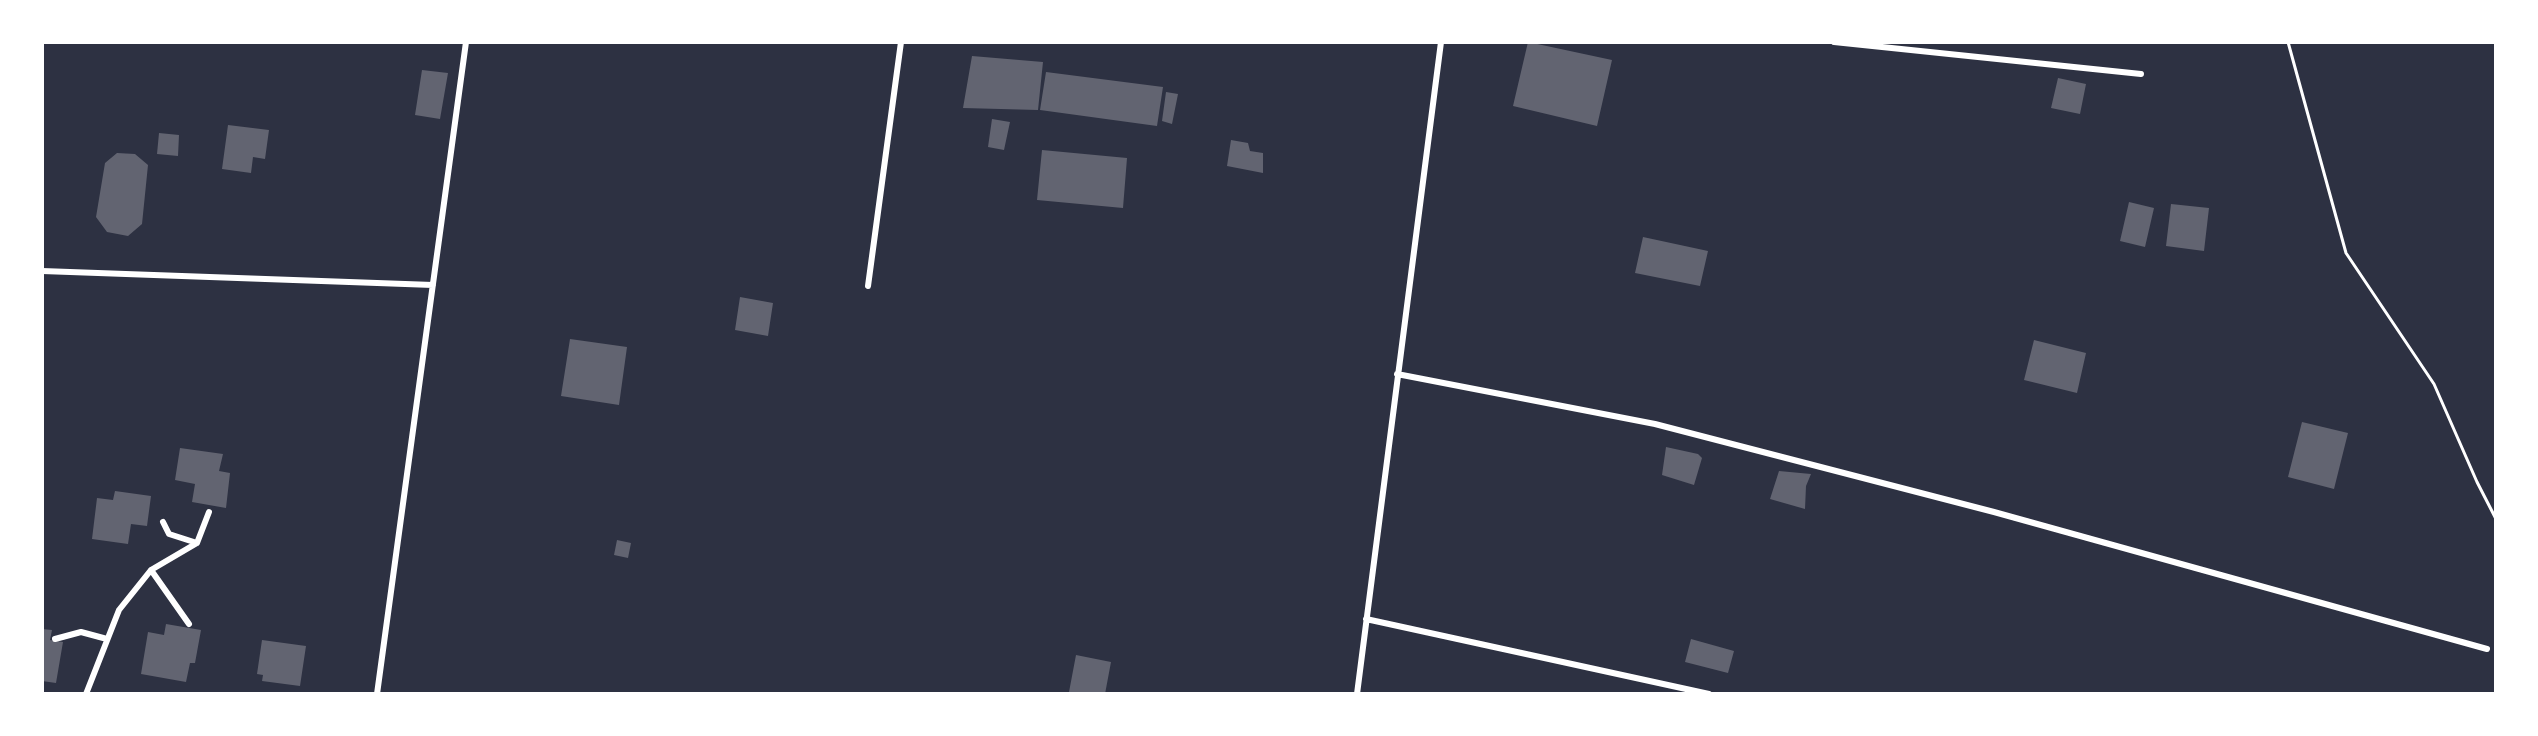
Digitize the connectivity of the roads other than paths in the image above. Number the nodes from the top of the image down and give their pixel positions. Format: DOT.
graph roads {
  1 [pos="466,42"];
  2 [pos="901,42"];
  3 [pos="1441,42"];
  4 [pos="1834,42"];
  5 [pos="2141,74"];
  6 [pos="42,271"];
  7 [pos="433,285"];
  8 [pos="867,286"];
  9 [pos="1397,374"];
  10 [pos="209,512"];
  11 [pos="163,522"];
  12 [pos="197,543"];
  13 [pos="151,570"];
  14 [pos="1366,619"];
  15 [pos="189,624"];
  16 [pos="55,639"];
  17 [pos="107,639"];
  18 [pos="2487,649"];
  19 [pos="86,694"];
  20 [pos="377,694"];
  21 [pos="1357,694"];
  22 [pos="1709,694"];
  1 -- 7 [label="street"];
  2 -- 8 [label="street"];
  3 -- 9 [label="street"];
  4 -- 5 [label="street"];
  6 -- 7 [label="street"];
  7 -- 20 [label="street"];
  9 -- 14 [label="street"];
  9 -- 18 [label="street"];
  10 -- 12 [label="street"];
  11 -- 12 [label="street"];
  12 -- 13 [label="street"];
  13 -- 15 [label="street"];
  13 -- 17 [label="street"];
  14 -- 21 [label="street"];
  14 -- 22 [label="street"];
  16 -- 17 [label="street"];
  17 -- 19 [label="street"];
}
